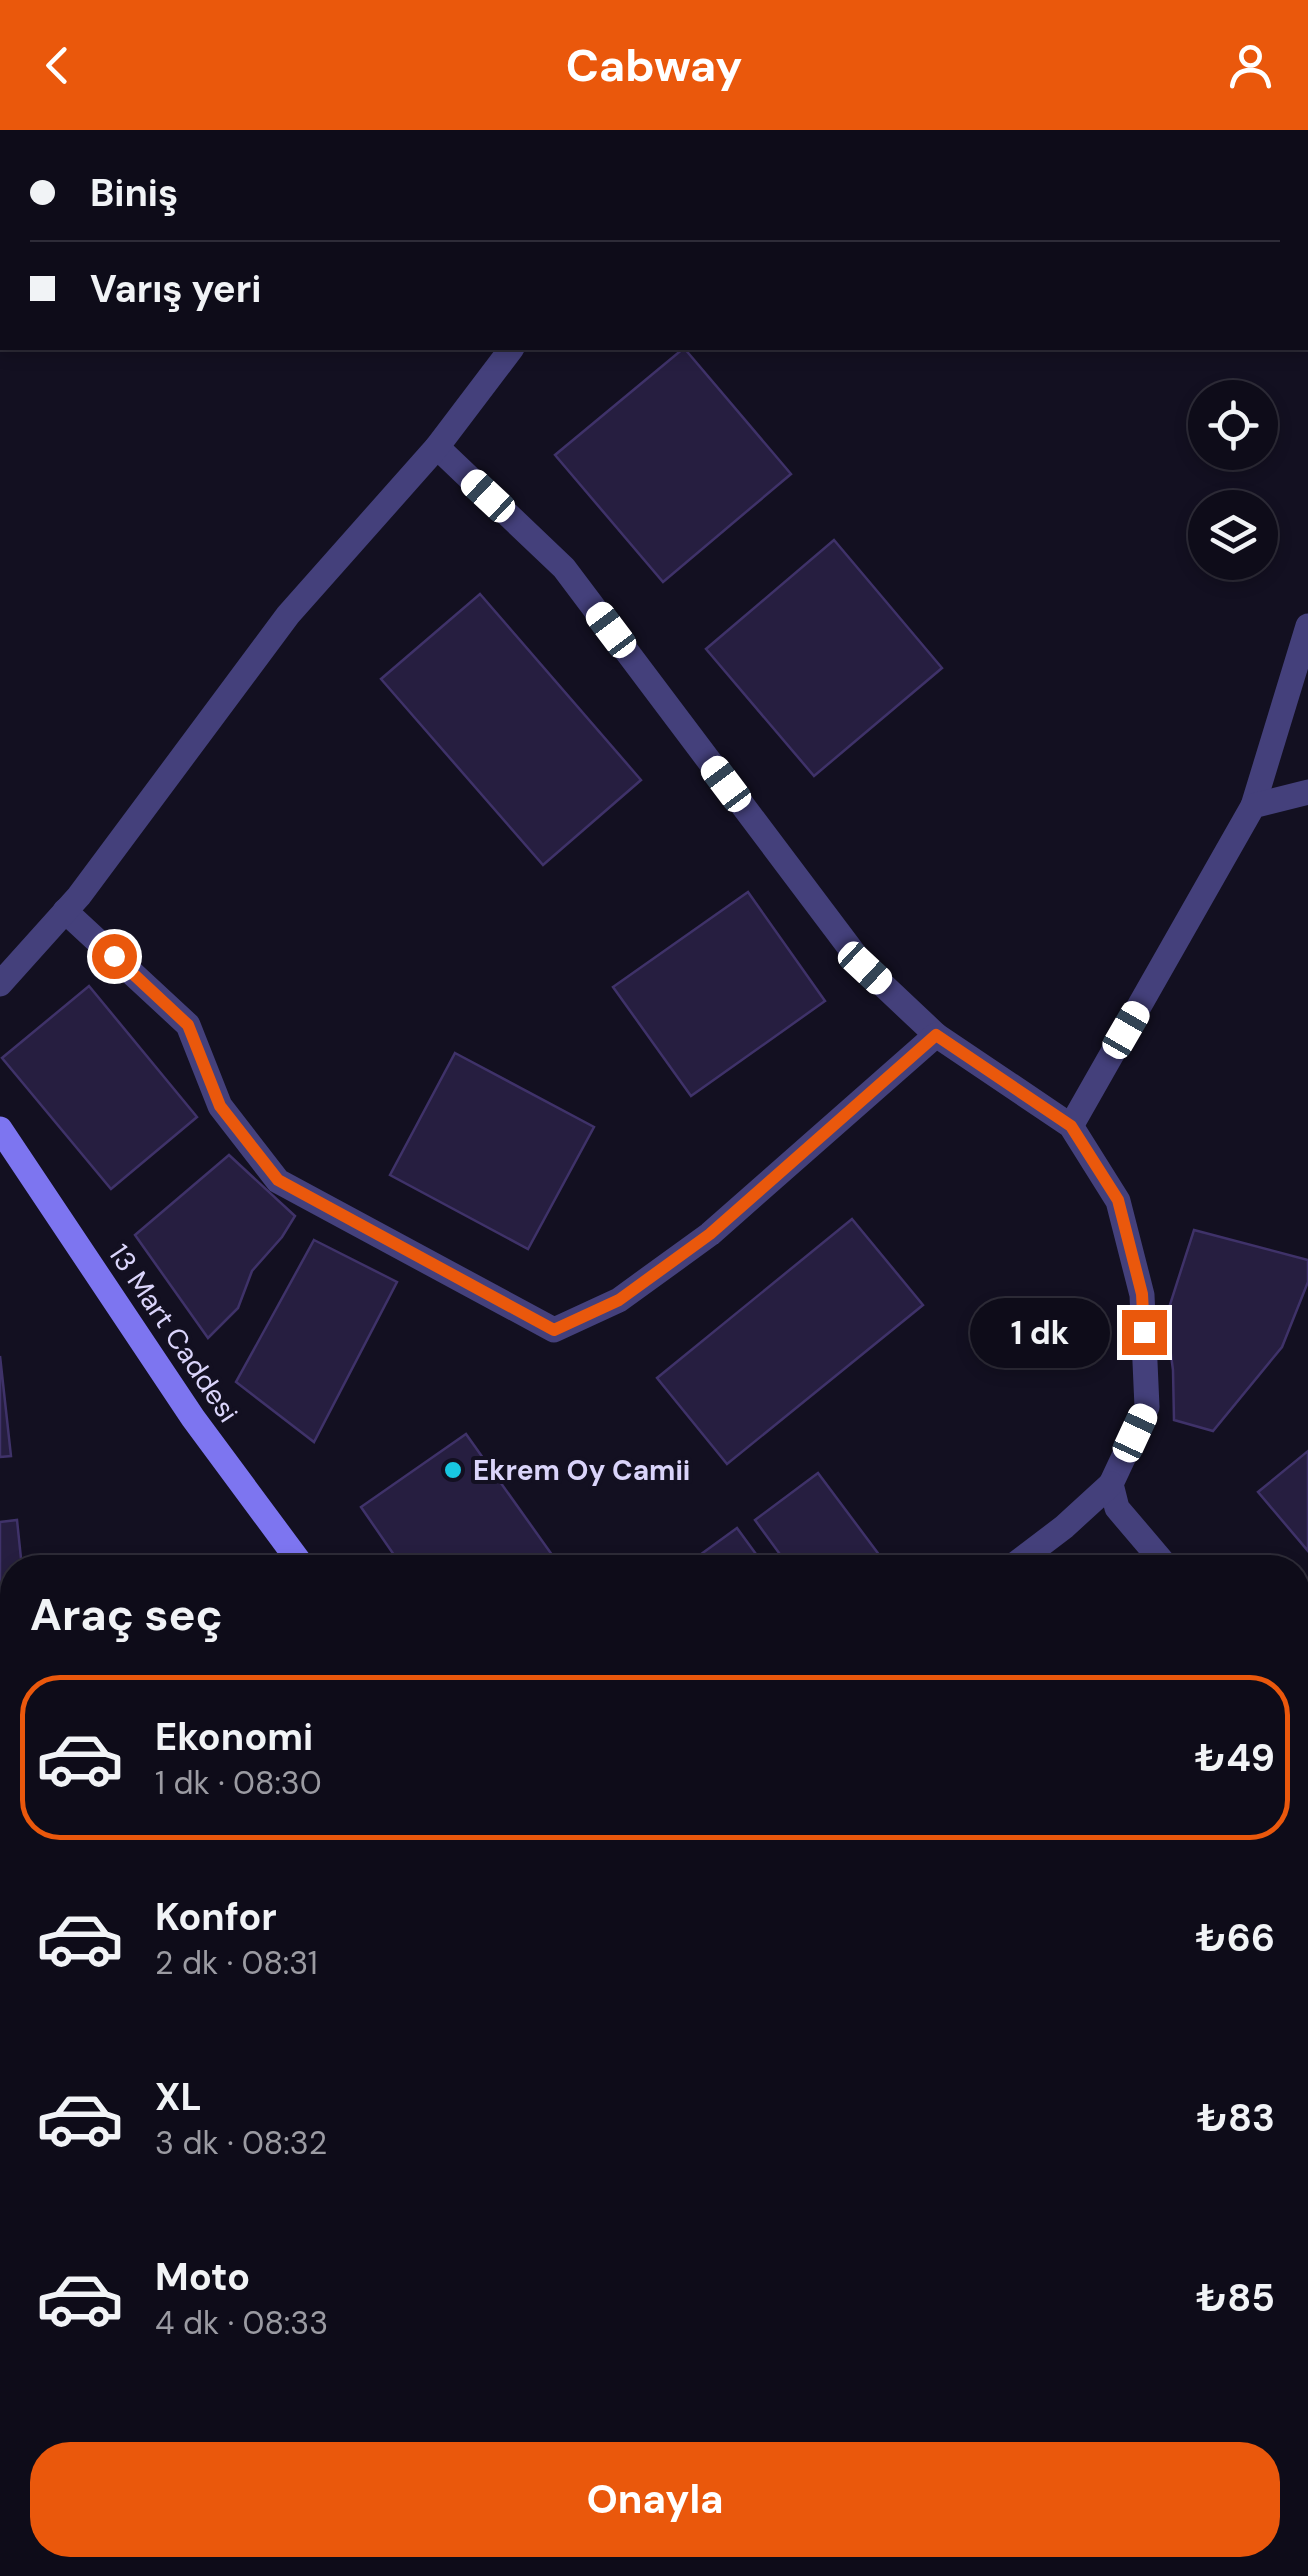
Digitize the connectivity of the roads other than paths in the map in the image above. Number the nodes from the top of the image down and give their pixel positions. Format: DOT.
graph roads {
  1 [pos="510,350"];
  2 [pos="437,447"];
  3 [pos="1308,626"];
  4 [pos="1308,792"];
  5 [pos="1253,806"];
  6 [pos="65,911"];
  7 [pos="0,984"];
  8 [pos="936,1035"];
  9 [pos="1071,1126"];
  10 [pos="0,1129"];
  11 [pos="1111,1484"];
  12 [pos="294,1555"];
  13 [pos="1027,1555"];
  14 [pos="1157,1555"];
  1 -- 2 [label="street"];
  2 -- 6 [label="street"];
  2 -- 8 [label="street"];
  3 -- 5 [label="street"];
  4 -- 5 [label="street"];
  5 -- 9 [label="street"];
  6 -- 7 [label="street"];
  6 -- 8 [label="street"];
  8 -- 9 [label="street"];
  9 -- 11 [label="street"];
  10 -- 12 [label="street, 13 Mart Caddesi"];
  11 -- 13 [label="street"];
  11 -- 14 [label="street"];
}
